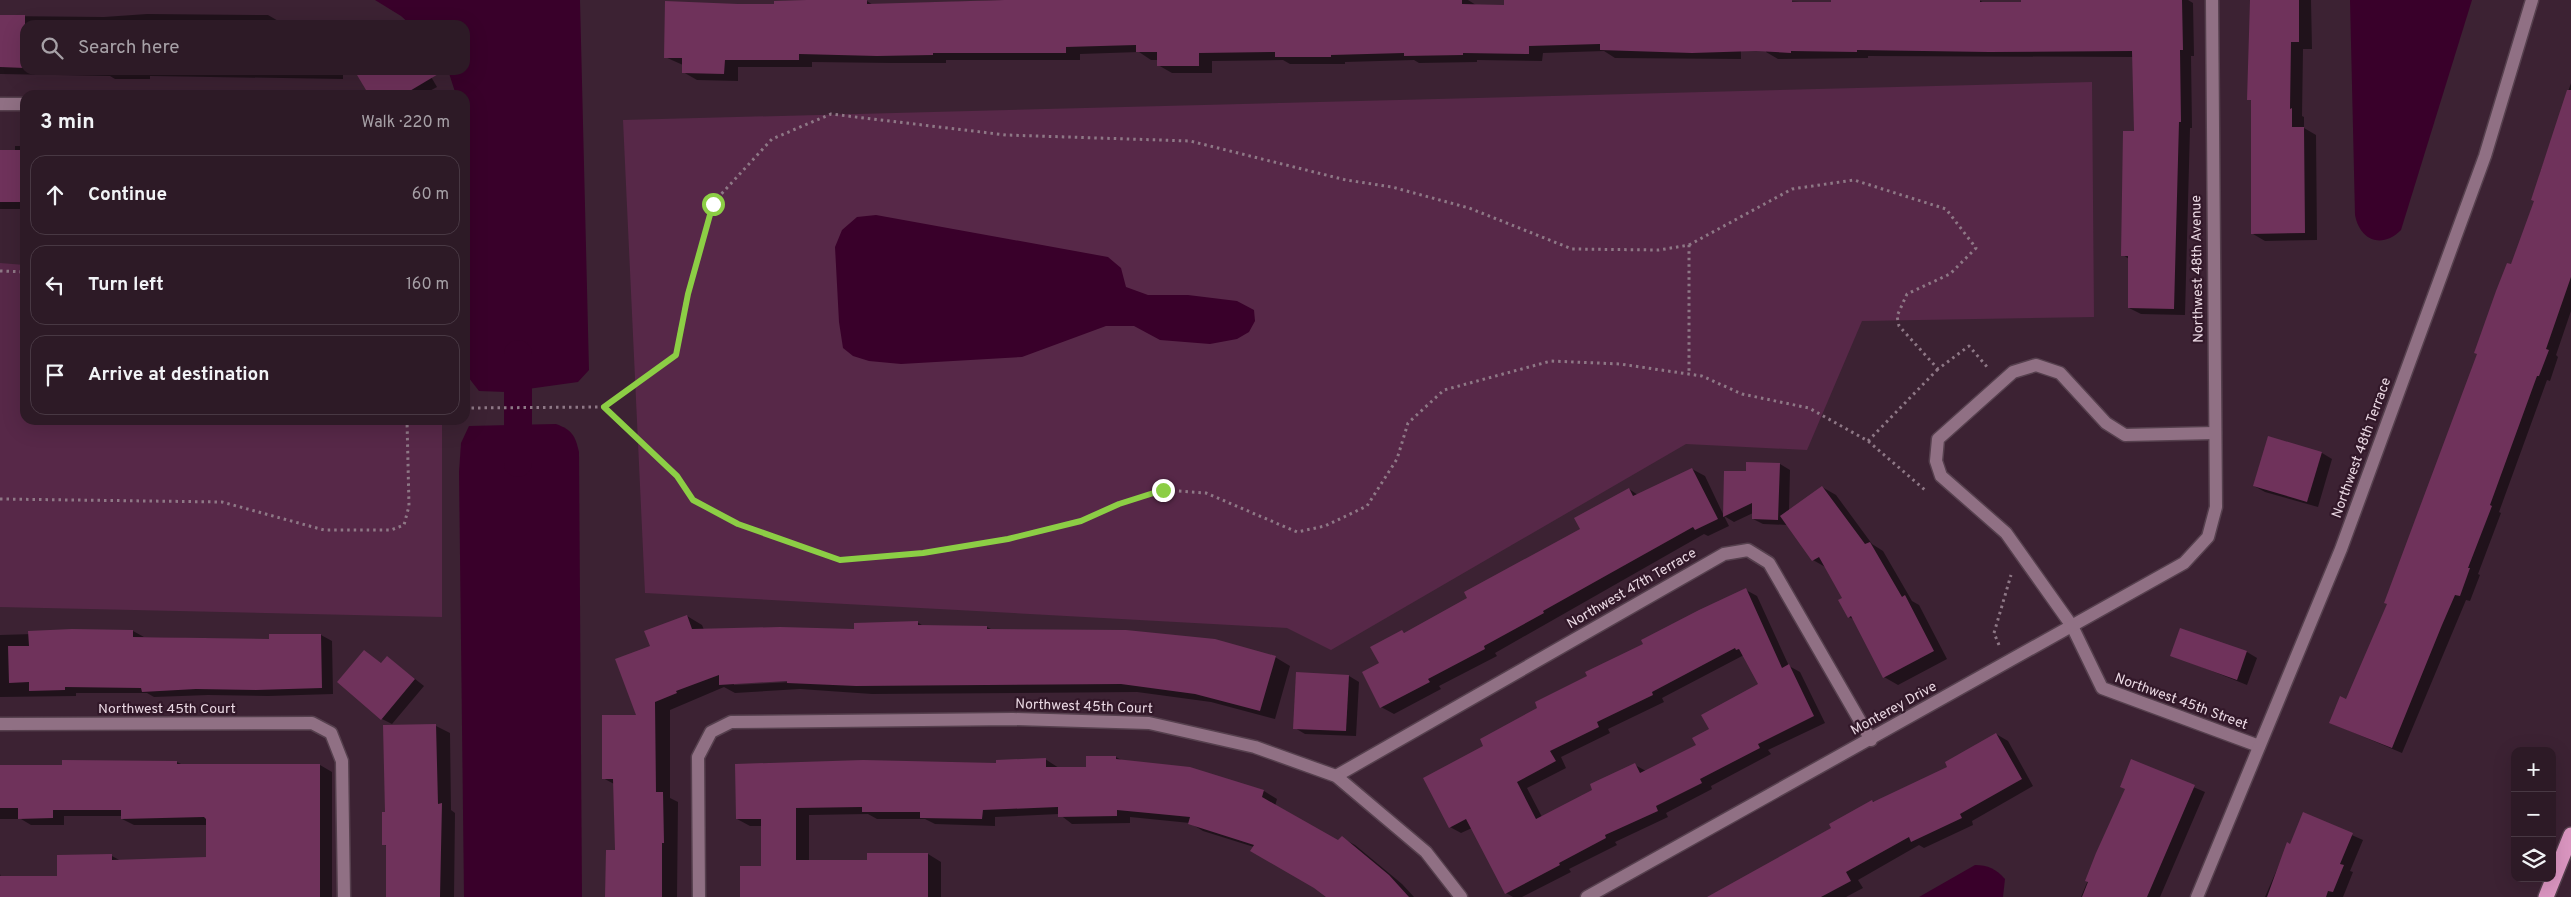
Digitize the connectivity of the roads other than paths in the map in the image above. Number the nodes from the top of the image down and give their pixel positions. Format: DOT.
graph roads {
  1 [pos="2212,0"];
  2 [pos="2532,0"];
  3 [pos="0,104"];
  4 [pos="20,104"];
  5 [pos="2215,433"];
  6 [pos="2208,537"];
  7 [pos="2072,626"];
  8 [pos="0,724"];
  9 [pos="1871,740"];
  10 [pos="2259,746"];
  11 [pos="1336,776"];
  12 [pos="2571,835"];
  13 [pos="344,897"];
  14 [pos="699,897"];
  15 [pos="1461,897"];
  16 [pos="1587,897"];
  17 [pos="2197,897"];
  18 [pos="2546,897"];
  1 -- 5 [label="street, Northwest 48th Avenue"];
  2 -- 10 [label="street, Northwest 48th Terrace"];
  3 -- 4 [label="street"];
  5 -- 6 [label="street, Northwest 48th Avenue"];
  5 -- 7 [label="street, Northwest 45th Street"];
  6 -- 7 [label="street, Monterey Drive"];
  7 -- 9 [label="street, Monterey Drive"];
  7 -- 10 [label="street, Northwest 45th Street"];
  8 -- 13 [label="street, Northwest 45th Court"];
  9 -- 11 [label="street, Northwest 47th Terrace"];
  9 -- 16 [label="street, Monterey Drive"];
  10 -- 17 [label="street, Northwest 48th Terrace"];
  11 -- 14 [label="street, Northwest 45th Court"];
  11 -- 15 [label="street, Northwest 45th Court"];
  12 -- 18 [label="highway"];
}
